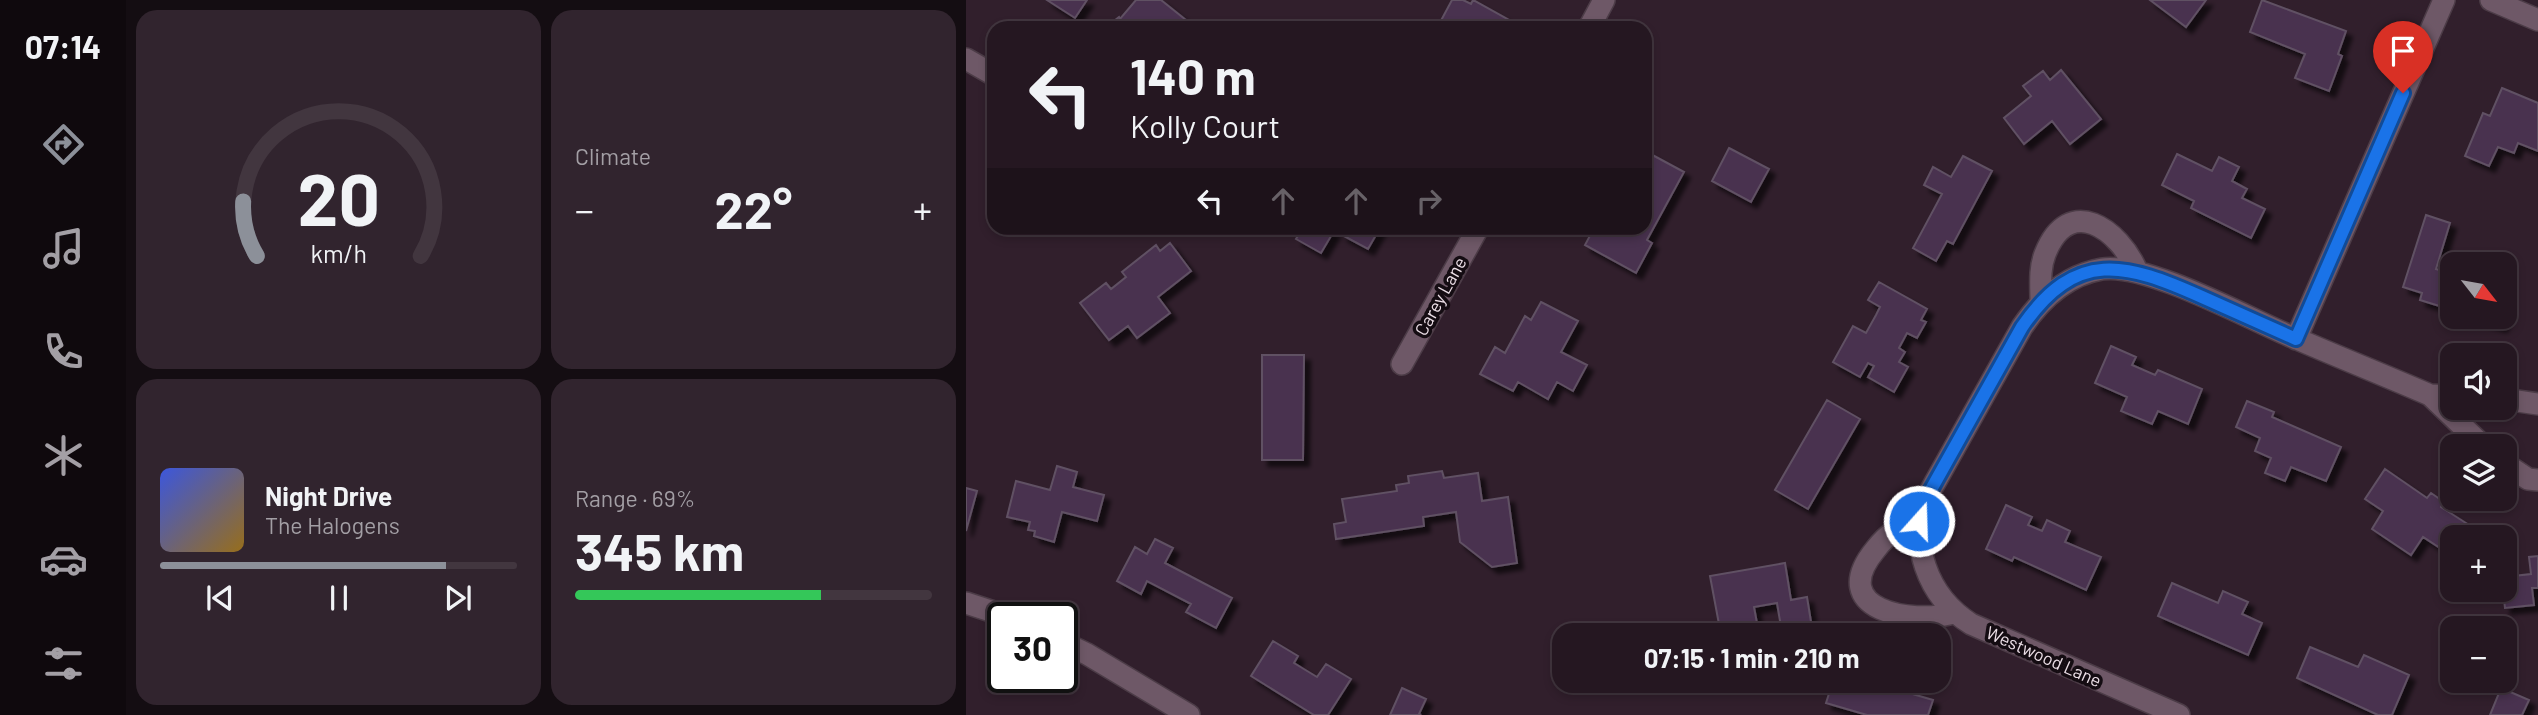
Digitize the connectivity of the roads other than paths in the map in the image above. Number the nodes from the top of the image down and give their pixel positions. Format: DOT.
graph roads {
  1 [pos="1604,0"];
  2 [pos="2444,0"];
  3 [pos="2491,0"];
  4 [pos="2538,20"];
  5 [pos="1593,21"];
  6 [pos="966,59"];
  7 [pos="987,71"];
  8 [pos="1474,235"];
  9 [pos="2137,271"];
  10 [pos="2041,302"];
  11 [pos="2296,339"];
  12 [pos="1402,364"];
  13 [pos="2430,395"];
  14 [pos="2440,395"];
  15 [pos="2517,401"];
  16 [pos="2538,404"];
  17 [pos="2471,434"];
  18 [pos="2517,472"];
  19 [pos="2538,480"];
  20 [pos="1919,521"];
  21 [pos="966,603"];
  22 [pos="987,610"];
  23 [pos="1954,613"];
  24 [pos="1078,650"];
  25 [pos="1189,715"];
  26 [pos="2179,715"];
  1 -- 5 [label="street"];
  2 -- 11 [label="street"];
  3 -- 4 [label="street"];
  6 -- 7 [label="street"];
  8 -- 12 [label="street, Carey Lane"];
  9 -- 10 [label="street"];
  9 -- 10 [label="street"];
  9 -- 11 [label="street"];
  10 -- 20 [label="street"];
  11 -- 13 [label="street"];
  13 -- 14 [label="street"];
  13 -- 17 [label="street"];
  15 -- 16 [label="street"];
  18 -- 19 [label="street"];
  20 -- 23 [label="street, Westwood Lane"];
  20 -- 23 [label="street"];
  21 -- 22 [label="street"];
  23 -- 26 [label="street, Westwood Lane"];
  24 -- 25 [label="street"];
}
